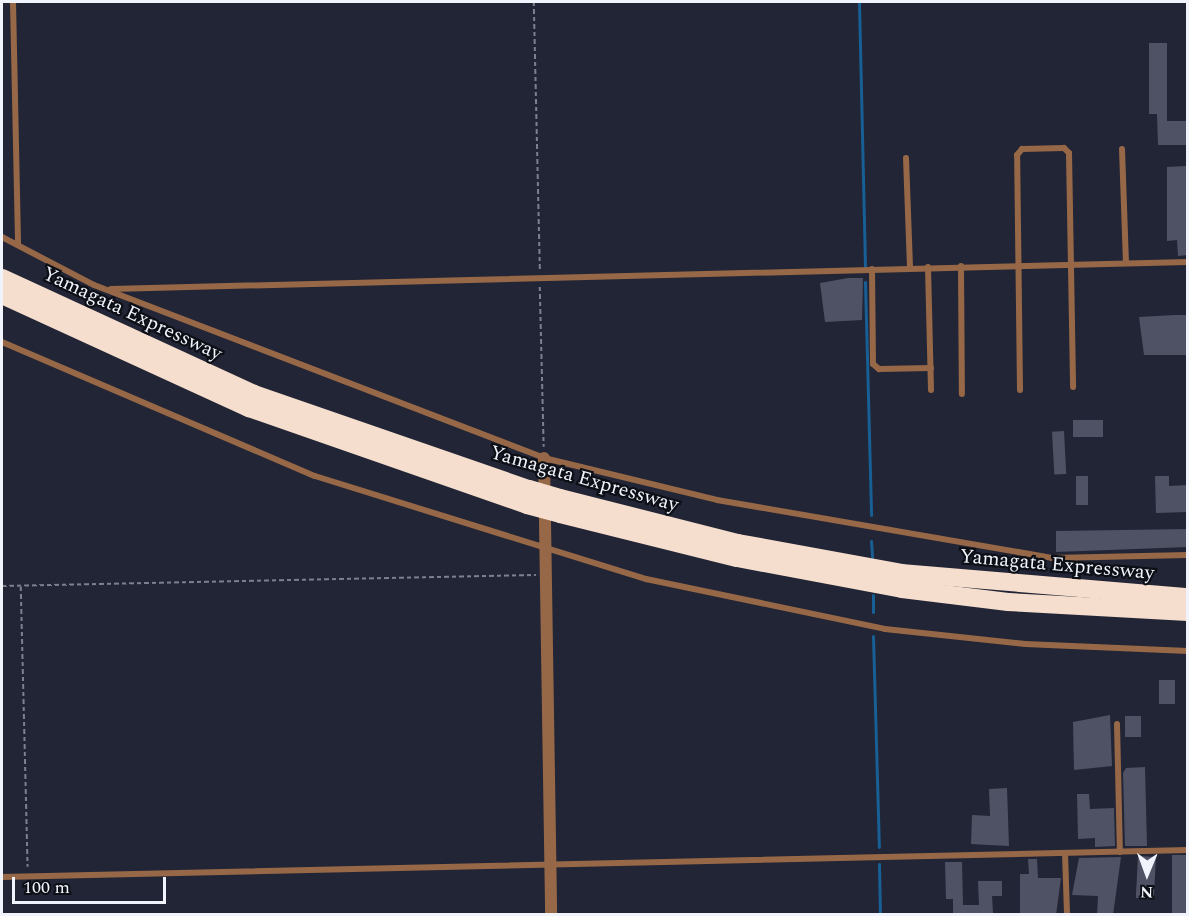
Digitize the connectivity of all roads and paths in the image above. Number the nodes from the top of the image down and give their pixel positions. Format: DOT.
graph roads {
  1 [pos="13,2"];
  2 [pos="534,2"];
  3 [pos="1122,149"];
  4 [pos="906,158"];
  5 [pos="2,237"];
  6 [pos="18,245"];
  7 [pos="1188,262"];
  8 [pos="1126,263"];
  9 [pos="1072,264"];
  10 [pos="1018,265"];
  11 [pos="961,266"];
  12 [pos="910,267"];
  13 [pos="928,267"];
  14 [pos="872,269"];
  15 [pos="540,275"];
  16 [pos="2,278"];
  17 [pos="107,289"];
  18 [pos="2,295"];
  19 [pos="71,321"];
  20 [pos="2,342"];
  21 [pos="931,368"];
  22 [pos="1073,387"];
  23 [pos="931,390"];
  24 [pos="1020,390"];
  25 [pos="962,394"];
  26 [pos="544,458"];
  27 [pos="560,506"];
  28 [pos="545,550"];
  29 [pos="1188,555"];
  30 [pos="546,575"];
  31 [pos="2,586"];
  32 [pos="21,586"];
  33 [pos="1188,597"];
  34 [pos="1188,612"];
  35 [pos="1188,651"];
  36 [pos="1117,723"];
  37 [pos="1188,850"];
  38 [pos="1120,852"];
  39 [pos="1065,853"];
  40 [pos="550,865"];
  41 [pos="28,877"];
  42 [pos="2,878"];
  43 [pos="551,915"];
  44 [pos="1067,915"];
  1 -- 6 [label="lane"];
  2 -- 15 [label="path"];
  3 -- 8 [label="lane"];
  4 -- 12 [label="lane"];
  5 -- 6 [label="lane"];
  6 -- 17 [label="lane"];
  7 -- 8 [label="lane"];
  8 -- 9 [label="lane"];
  9 -- 10 [label="lane"];
  9 -- 10 [label="lane"];
  9 -- 22 [label="lane"];
  10 -- 11 [label="lane"];
  10 -- 24 [label="lane"];
  11 -- 13 [label="lane"];
  11 -- 25 [label="lane"];
  12 -- 13 [label="lane"];
  12 -- 14 [label="lane"];
  13 -- 21 [label="lane"];
  14 -- 15 [label="lane"];
  14 -- 21 [label="lane"];
  15 -- 17 [label="lane"];
  15 -- 26 [label="path"];
  16 -- 19 [label="highway, Yamagata Expressway"];
  17 -- 26 [label="lane"];
  18 -- 19 [label="highway, Yamagata Expressway"];
  19 -- 27 [label="highway, Yamagata Expressway, bridge"];
  20 -- 28 [label="lane"];
  21 -- 23 [label="lane"];
  26 -- 28 [label="street"];
  26 -- 29 [label="lane"];
  27 -- 33 [label="highway, Yamagata Expressway"];
  27 -- 34 [label="highway, Yamagata Expressway"];
  28 -- 30 [label="street"];
  28 -- 35 [label="lane"];
  30 -- 32 [label="path"];
  30 -- 40 [label="street"];
  31 -- 32 [label="path"];
  32 -- 41 [label="path"];
  36 -- 38 [label="lane"];
  37 -- 38 [label="lane"];
  38 -- 39 [label="lane"];
  39 -- 40 [label="lane"];
  39 -- 44 [label="lane"];
  40 -- 41 [label="lane"];
  40 -- 43 [label="street"];
  41 -- 42 [label="lane"];
}
